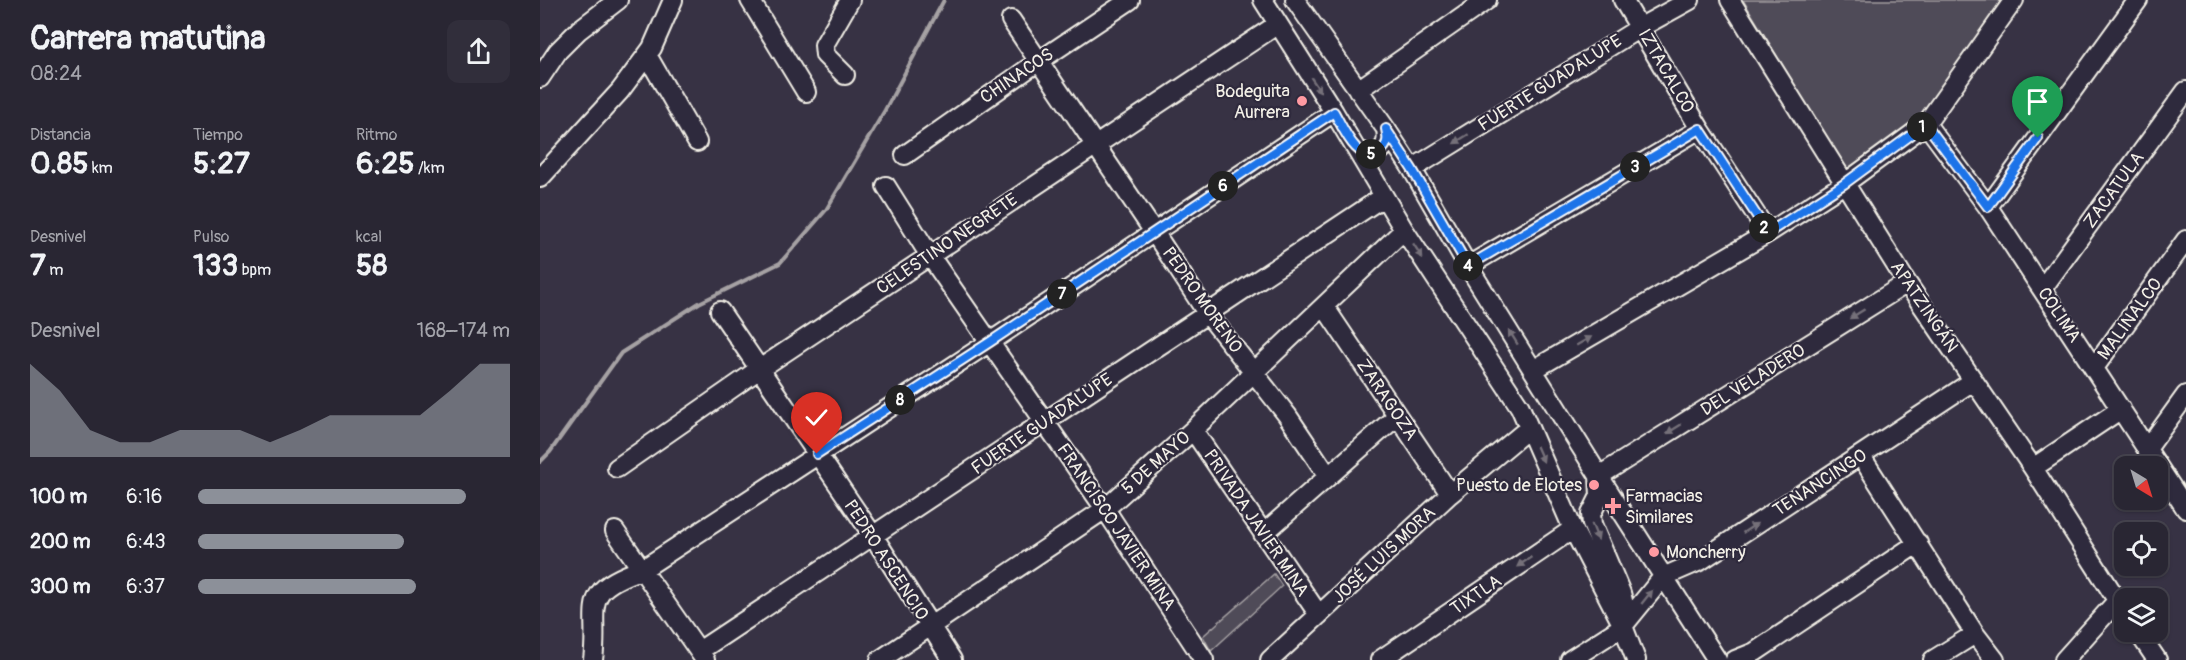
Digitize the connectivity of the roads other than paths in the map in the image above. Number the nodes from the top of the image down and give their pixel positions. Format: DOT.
graph roads {
  1 [pos="618,0"];
  2 [pos="673,0"];
  3 [pos="750,0"];
  4 [pos="850,0"];
  5 [pos="1130,0"];
  6 [pos="1263,0"];
  7 [pos="1295,0"];
  8 [pos="1487,0"];
  9 [pos="1623,0"];
  10 [pos="1690,0"];
  11 [pos="1730,0"];
  12 [pos="2014,0"];
  13 [pos="2138,0"];
  14 [pos="1011,20"];
  15 [pos="1278,24"];
  16 [pos="1641,27"];
  17 [pos="1325,42"];
  18 [pos="647,55"];
  19 [pos="1300,60"];
  20 [pos="1039,61"];
  21 [pos="845,75"];
  22 [pos="540,78"];
  23 [pos="1358,90"];
  24 [pos="2186,91"];
  25 [pos="806,92"];
  26 [pos="1334,112"];
  27 [pos="1926,124"];
  28 [pos="1386,129"];
  29 [pos="1700,129"];
  30 [pos="697,142"];
  31 [pos="1095,144"];
  32 [pos="1358,151"];
  33 [pos="905,155"];
  34 [pos="1412,169"];
  35 [pos="540,178"];
  36 [pos="1844,184"];
  37 [pos="886,186"];
  38 [pos="1383,197"];
  39 [pos="1988,207"];
  40 [pos="1404,230"];
  41 [pos="1154,232"];
  42 [pos="1768,233"];
  43 [pos="2186,240"];
  44 [pos="930,256"];
  45 [pos="1468,266"];
  46 [pos="1906,283"];
  47 [pos="2042,289"];
  48 [pos="1324,306"];
  49 [pos="720,311"];
  50 [pos="1207,313"];
  51 [pos="990,342"];
  52 [pos="2094,368"];
  53 [pos="758,370"];
  54 [pos="1533,370"];
  55 [pos="1253,373"];
  56 [pos="1973,381"];
  57 [pos="2186,395"];
  58 [pos="2121,409"];
  59 [pos="1397,416"];
  60 [pos="1046,421"];
  61 [pos="1529,428"];
  62 [pos="1193,430"];
  63 [pos="2147,449"];
  64 [pos="817,454"];
  65 [pos="1862,456"];
  66 [pos="617,468"];
  67 [pos="2033,468"];
  68 [pos="1328,476"];
  69 [pos="1599,476"];
  70 [pos="1449,494"];
  71 [pos="1105,509"];
  72 [pos="2186,509"];
  73 [pos="1573,529"];
  74 [pos="615,531"];
  75 [pos="1263,534"];
  76 [pos="874,537"];
  77 [pos="1918,543"];
  78 [pos="643,569"];
  79 [pos="1663,577"];
  80 [pos="2114,595"];
  81 [pos="2114,613"];
  82 [pos="1319,615"];
  83 [pos="1623,626"];
  84 [pos="930,627"];
  85 [pos="1975,634"];
  86 [pos="2145,642"];
  87 [pos="702,656"];
  88 [pos="1196,657"];
  89 [pos="593,660"];
  90 [pos="880,660"];
  91 [pos="952,660"];
  92 [pos="1270,660"];
  93 [pos="1380,660"];
  94 [pos="1570,660"];
  95 [pos="1636,660"];
  96 [pos="1717,660"];
  97 [pos="1735,660"];
  98 [pos="1933,660"];
  99 [pos="1995,660"];
  100 [pos="2064,660"];
  101 [pos="2157,660"];
  1 -- 22 [label="street"];
  2 -- 18 [label="street"];
  3 -- 25 [label="street"];
  4 -- 21 [label="street"];
  5 -- 20 [label="street, CHINACOS"];
  6 -- 15 [label="street"];
  7 -- 17 [label="street"];
  8 -- 23 [label="street"];
  9 -- 16 [label="street, IZTACALCO"];
  10 -- 16 [label="street, FUERTE GUADALUPE"];
  11 -- 36 [label="street, APATZINGÁN"];
  12 -- 27 [label="street"];
  13 -- 39 [label="street"];
  14 -- 20 [label="street, PEDRO MORENO"];
  15 -- 19 [label="street"];
  15 -- 31 [label="street, CELESTINO NEGRETE"];
  16 -- 29 [label="street, IZTACALCO"];
  16 -- 34 [label="street, FUERTE GUADALUPE, one-way"];
  17 -- 19 [label="street"];
  17 -- 23 [label="street"];
  18 -- 30 [label="street"];
  18 -- 35 [label="street"];
  19 -- 26 [label="street, one-way"];
  20 -- 31 [label="street, PEDRO MORENO"];
  20 -- 33 [label="street, CHINACOS"];
  23 -- 28 [label="street"];
  24 -- 47 [label="street, ZACATULA"];
  26 -- 32 [label="street"];
  26 -- 41 [label="street"];
  27 -- 36 [label="street"];
  27 -- 39 [label="street, COLIMA"];
  28 -- 32 [label="street"];
  28 -- 34 [label="street"];
  29 -- 42 [label="street, IZTACALCO"];
  29 -- 45 [label="street"];
  31 -- 41 [label="street, PEDRO MORENO"];
  31 -- 44 [label="street, CELESTINO NEGRETE"];
  32 -- 38 [label="street"];
  34 -- 45 [label="street"];
  36 -- 42 [label="street"];
  36 -- 46 [label="street, APATZINGÁN"];
  37 -- 44 [label="street, FRANCISCO JAVIER MINA"];
  38 -- 40 [label="street"];
  38 -- 50 [label="street, FUERTE GUADALUPE"];
  39 -- 47 [label="street, COLIMA"];
  40 -- 48 [label="street, 5 DE MAYO"];
  40 -- 61 [label="street, one-way"];
  41 -- 50 [label="street, PEDRO MORENO"];
  41 -- 51 [label="street"];
  54 -- 42 [label="street, one-way"];
  43 -- 52 [label="street, MALINALCO"];
  44 -- 51 [label="street, FRANCISCO JAVIER MINA"];
  44 -- 53 [label="street, CELESTINO NEGRETE"];
  54 -- 45 [label="street, one-way"];
  46 -- 56 [label="street, APATZINGÁN"];
  46 -- 69 [label="street, DEL VELADERO, one-way"];
  47 -- 52 [label="street, COLIMA"];
  48 -- 55 [label="street, 5 DE MAYO"];
  48 -- 59 [label="street, ZARAGOZA"];
  49 -- 53 [label="street, PEDRO ASCENCIO"];
  50 -- 55 [label="street, PEDRO MORENO"];
  50 -- 60 [label="street, FUERTE GUADALUPE"];
  51 -- 60 [label="street, FRANCISCO JAVIER MINA"];
  51 -- 64 [label="street"];
  52 -- 58 [label="street, COLIMA"];
  53 -- 64 [label="street, PEDRO ASCENCIO"];
  53 -- 66 [label="street, CELESTINO NEGRETE"];
  54 -- 69 [label="street"];
  55 -- 62 [label="street, 5 DE MAYO"];
  55 -- 68 [label="street, PEDRO MORENO"];
  56 -- 65 [label="street, TENANCINGO"];
  56 -- 67 [label="street, APATZINGÁN"];
  57 -- 63 [label="street"];
  58 -- 63 [label="street, COLIMA"];
  58 -- 67 [label="street"];
  59 -- 68 [label="street"];
  59 -- 70 [label="street, ZARAGOZA"];
  60 -- 71 [label="street, FRANCISCO JAVIER MINA"];
  60 -- 76 [label="street, FUERTE GUADALUPE"];
  61 -- 70 [label="street, JOSÉ LUIS MORA"];
  61 -- 73 [label="street, one-way"];
  62 -- 71 [label="street, 5 DE MAYO"];
  62 -- 75 [label="street, PRIVADA JAVIER MINA"];
  63 -- 72 [label="street, COLIMA"];
  64 -- 76 [label="street, PEDRO ASCENCIO"];
  64 -- 78 [label="street"];
  65 -- 77 [label="street"];
  79 -- 65 [label="street, TENANCINGO, one-way"];
  67 -- 80 [label="street, APATZINGÁN"];
  68 -- 75 [label="street"];
  69 -- 79 [label="street"];
  69 -- 83 [label="street, one-way"];
  70 -- 82 [label="street, JOSÉ LUIS MORA"];
  71 -- 84 [label="street, 5 DE MAYO"];
  71 -- 88 [label="street, FRANCISCO JAVIER MINA"];
  73 -- 83 [label="street"];
  73 -- 93 [label="street, TIXTLA, one-way"];
  74 -- 78 [label="street"];
  75 -- 82 [label="street, PRIVADA JAVIER MINA"];
  76 -- 84 [label="street, PEDRO ASCENCIO"];
  76 -- 87 [label="street, FUERTE GUADALUPE"];
  77 -- 85 [label="street"];
  77 -- 97 [label="street"];
  78 -- 87 [label="street"];
  78 -- 89 [label="street"];
  83 -- 79 [label="street, one-way"];
  79 -- 96 [label="street"];
  81 -- 100 [label="street"];
  82 -- 92 [label="street, JOSÉ LUIS MORA"];
  83 -- 94 [label="street"];
  83 -- 95 [label="street"];
  84 -- 90 [label="street, 5 DE MAYO"];
  84 -- 91 [label="street, PEDRO ASCENCIO"];
  85 -- 98 [label="street"];
  85 -- 99 [label="street"];
  86 -- 101 [label="street"];
}
